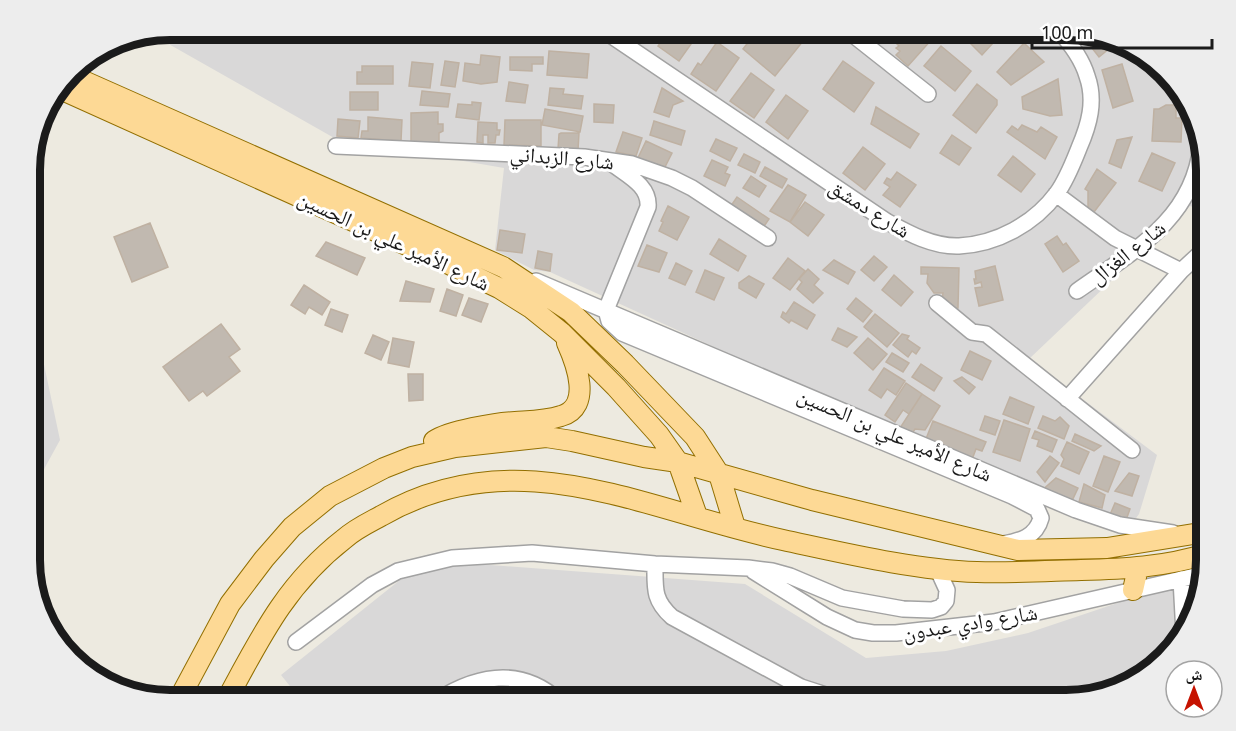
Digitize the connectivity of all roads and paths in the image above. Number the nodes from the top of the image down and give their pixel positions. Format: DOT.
graph roads {
  1 [pos="618,40"];
  2 [pos="860,40"];
  3 [pos="1066,40"];
  4 [pos="79,79"];
  5 [pos="68,91"];
  6 [pos="928,94"];
  7 [pos="336,146"];
  8 [pos="605,159"];
  9 [pos="1195,178"];
  10 [pos="1056,194"];
  11 [pos="768,238"];
  12 [pos="1136,250"];
  13 [pos="1195,258"];
  14 [pos="503,267"];
  15 [pos="1181,271"];
  16 [pos="1077,291"];
  17 [pos="937,303"];
  18 [pos="606,310"];
  19 [pos="562,333"];
  20 [pos="1067,399"];
  21 [pos="1132,450"];
  22 [pos="412,457"];
  23 [pos="678,462"];
  24 [pos="719,474"];
  25 [pos="697,516"];
  26 [pos="735,527"];
  27 [pos="1195,533"];
  28 [pos="1195,533"];
  29 [pos="996,545"];
  30 [pos="1195,556"];
  31 [pos="655,564"];
  32 [pos="748,568"];
  33 [pos="937,568"];
  34 [pos="1138,568"];
  35 [pos="1194,576"];
  36 [pos="1181,579"];
  37 [pos="1132,590"];
  38 [pos="932,610"];
  39 [pos="1183,616"];
  40 [pos="939,628"];
  41 [pos="296,642"];
  42 [pos="184,690"];
  43 [pos="232,690"];
  44 [pos="454,690"];
  45 [pos="543,690"];
  46 [pos="810,690"];
  1 -- 10 [label="street, شارع دمشق"];
  2 -- 6 [label="street"];
  3 -- 10 [label="street, شارع دمشق"];
  4 -- 14 [label="main road, شارع الأمير علي بن الحسين"];
  5 -- 19 [label="main road, شارع الأمير علي بن الحسين"];
  7 -- 8 [label="street, شارع الزبداني"];
  8 -- 11 [label="street, شارع الزبداني"];
  8 -- 18 [label="street"];
  9 -- 12 [label="street, شارع الغزال"];
  10 -- 12 [label="street"];
  12 -- 15 [label="street"];
  12 -- 16 [label="street, شارع الغزال"];
  13 -- 15 [label="street"];
  14 -- 18 [label="street, شارع الأمير علي بن الحسين"];
  14 -- 24 [label="main road, شارع الأمير علي بن الحسين"];
  15 -- 20 [label="street"];
  17 -- 20 [label="street"];
  18 -- 27 [label="street, شارع الأمير علي بن الحسين"];
  18 -- 29 [label="street, شارع الأمير علي بن الحسين"];
  19 -- 22 [label="main road"];
  19 -- 23 [label="main road, شارع الأمير علي بن الحسين"];
  20 -- 21 [label="street"];
  22 -- 23 [label="main road, شارع الأمير علي بن الحسين"];
  22 -- 42 [label="main road, شارع الأمير علي بن الحسين"];
  23 -- 24 [label="main road, شارع الأمير علي بن الحسين"];
  23 -- 25 [label="main road, شارع الأمير علي بن الحسين"];
  24 -- 26 [label="main road, شارع الأمير علي بن الحسين"];
  24 -- 29 [label="main road, شارع الأمير علي بن الحسين"];
  25 -- 26 [label="main road"];
  25 -- 43 [label="main road"];
  26 -- 33 [label="main road"];
  28 -- 29 [label="main road, شارع الأمير علي بن الحسين"];
  30 -- 34 [label="main road"];
  31 -- 32 [label="street"];
  31 -- 41 [label="street"];
  31 -- 46 [label="street"];
  32 -- 38 [label="street"];
  32 -- 40 [label="street, شارع وادي عبدون"];
  33 -- 34 [label="main road"];
  33 -- 38 [label="street"];
  34 -- 37 [label="main road"];
  35 -- 36 [label="street, شارع وادي عبدون"];
  36 -- 37 [label="street, شارع وادي عبدون"];
  36 -- 39 [label="street"];
  37 -- 40 [label="street, شارع وادي عبدون"];
  38 -- 40 [label="street"];
  44 -- 45 [label="street"];
}
